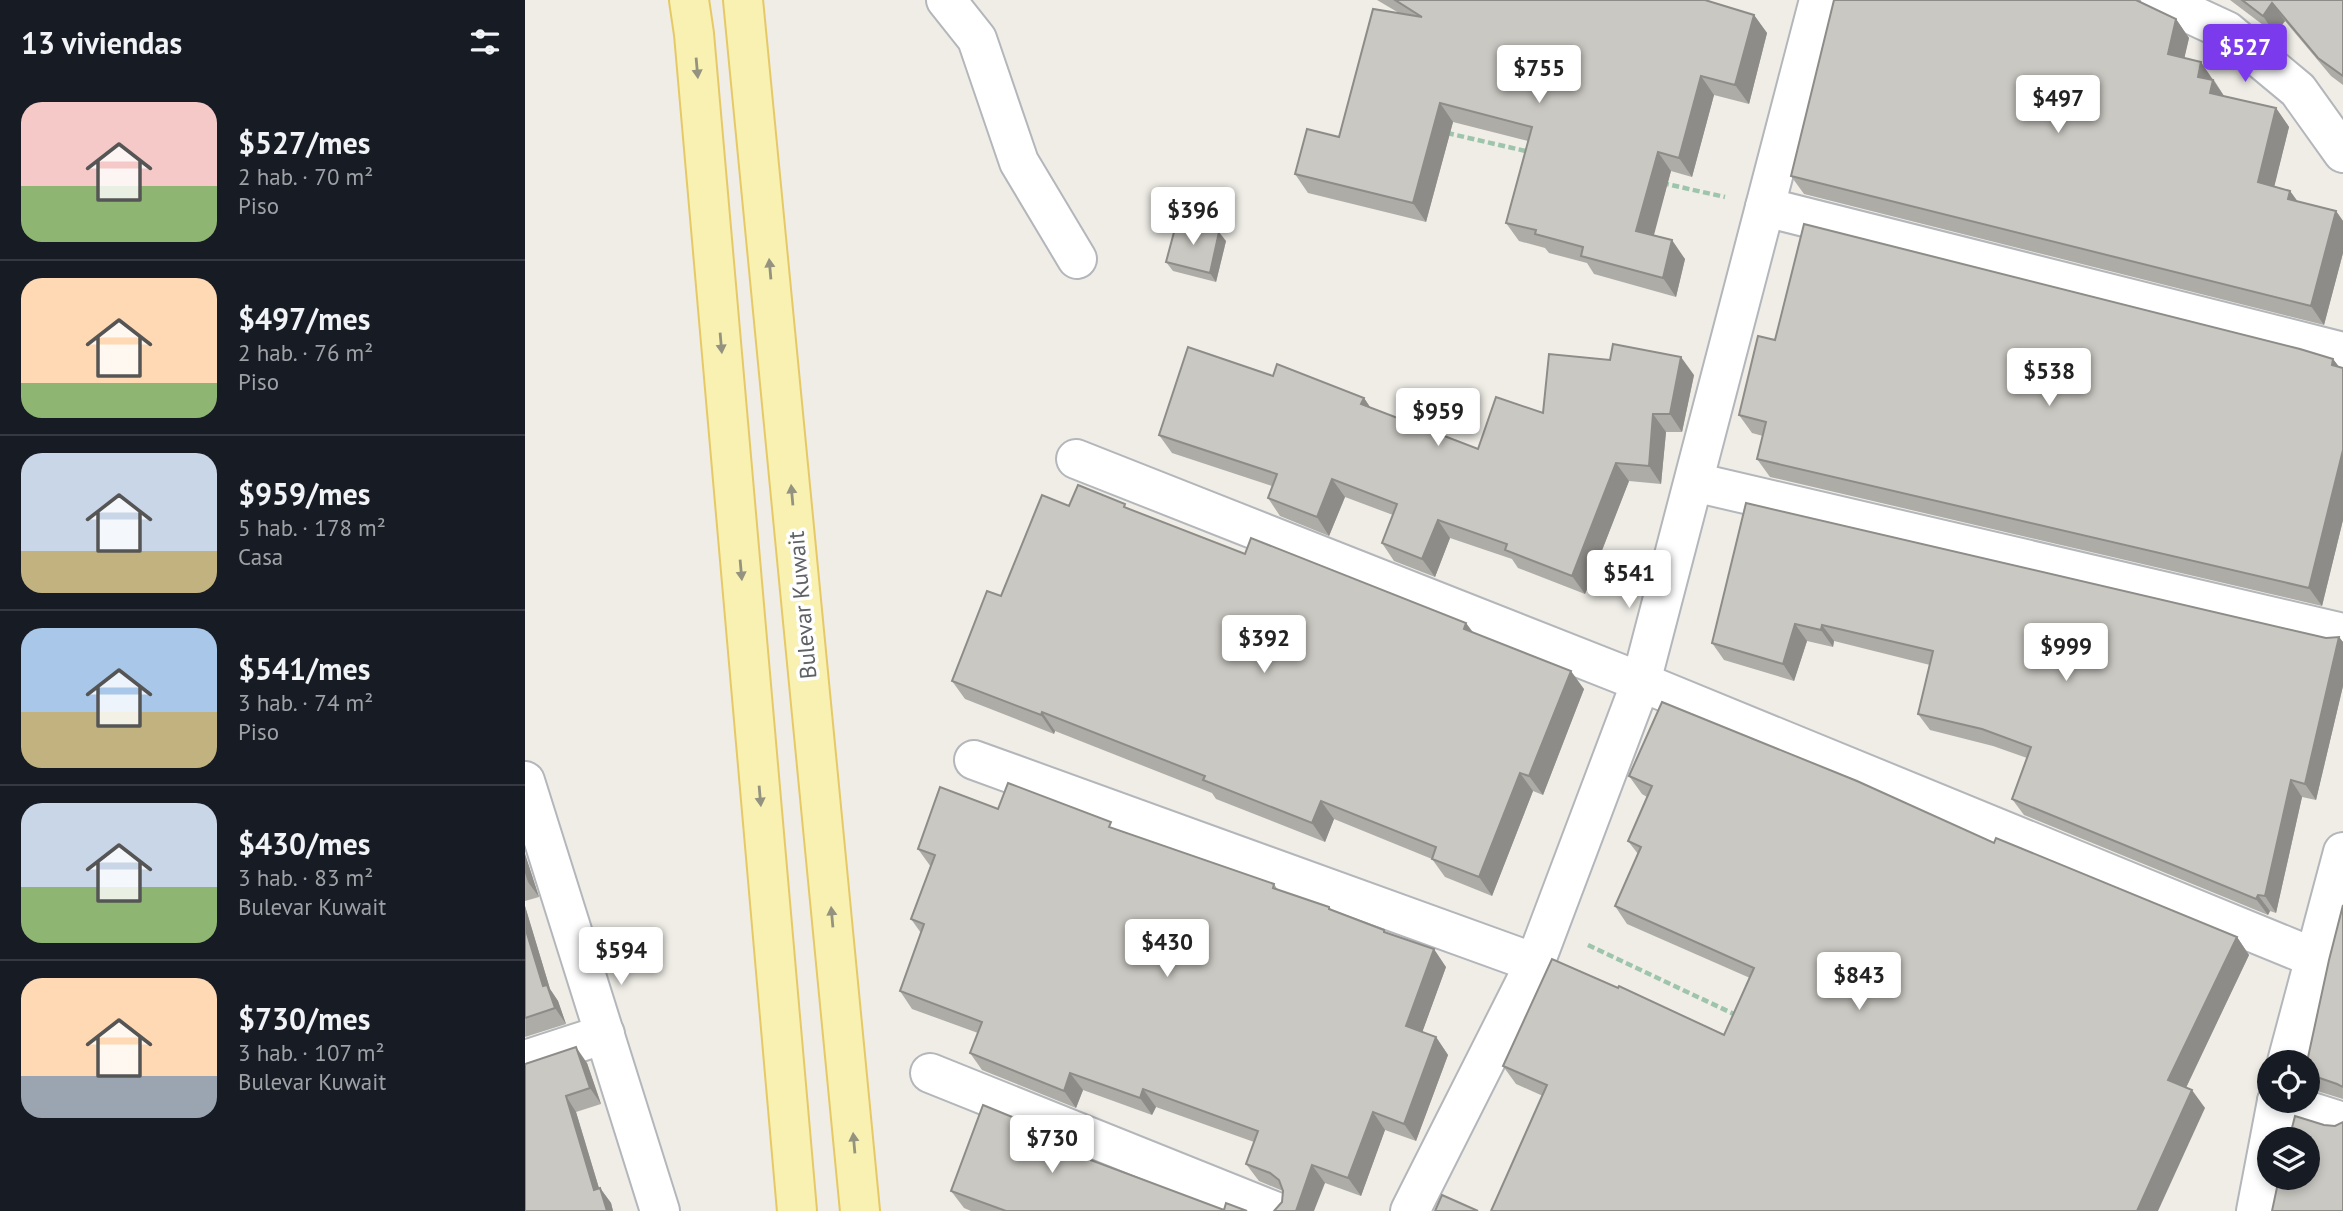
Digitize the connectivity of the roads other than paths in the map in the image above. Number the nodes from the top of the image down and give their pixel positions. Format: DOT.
graph roads {
  1 [pos="689,0"];
  2 [pos="743,0"];
  3 [pos="946,0"];
  4 [pos="1819,0"];
  5 [pos="2160,0"];
  6 [pos="2343,153"];
  7 [pos="1765,207"];
  8 [pos="1077,259"];
  9 [pos="2343,352"];
  10 [pos="1076,459"];
  11 [pos="1694,482"];
  12 [pos="2343,633"];
  13 [pos="1641,682"];
  14 [pos="974,760"];
  15 [pos="525,781"];
  16 [pos="2343,852"];
  17 [pos="2315,958"];
  18 [pos="1535,963"];
  19 [pos="605,1034"];
  20 [pos="2290,1050"];
  21 [pos="525,1060"];
  22 [pos="930,1073"];
  23 [pos="2275,1113"];
  24 [pos="2315,1113"];
  25 [pos="2343,1122"];
  26 [pos="660,1211"];
  27 [pos="797,1211"];
  28 [pos="860,1211"];
  29 [pos="1274,1211"];
  30 [pos="1410,1211"];
  31 [pos="2256,1211"];
  1 -- 27 [label="main road, one-way"];
  28 -- 2 [label="main road, Bulevar Kuwait, one-way"];
  3 -- 8 [label="street"];
  4 -- 7 [label="street"];
  5 -- 6 [label="street"];
  7 -- 9 [label="street"];
  7 -- 11 [label="street"];
  10 -- 13 [label="street"];
  11 -- 12 [label="street"];
  11 -- 13 [label="street"];
  13 -- 17 [label="street"];
  13 -- 18 [label="street"];
  14 -- 18 [label="street"];
  15 -- 19 [label="street"];
  16 -- 17 [label="street"];
  17 -- 20 [label="street"];
  18 -- 30 [label="street"];
  19 -- 21 [label="street"];
  19 -- 26 [label="street"];
  22 -- 29 [label="street"];
  23 -- 31 [label="street"];
  24 -- 25 [label="street"];
}
